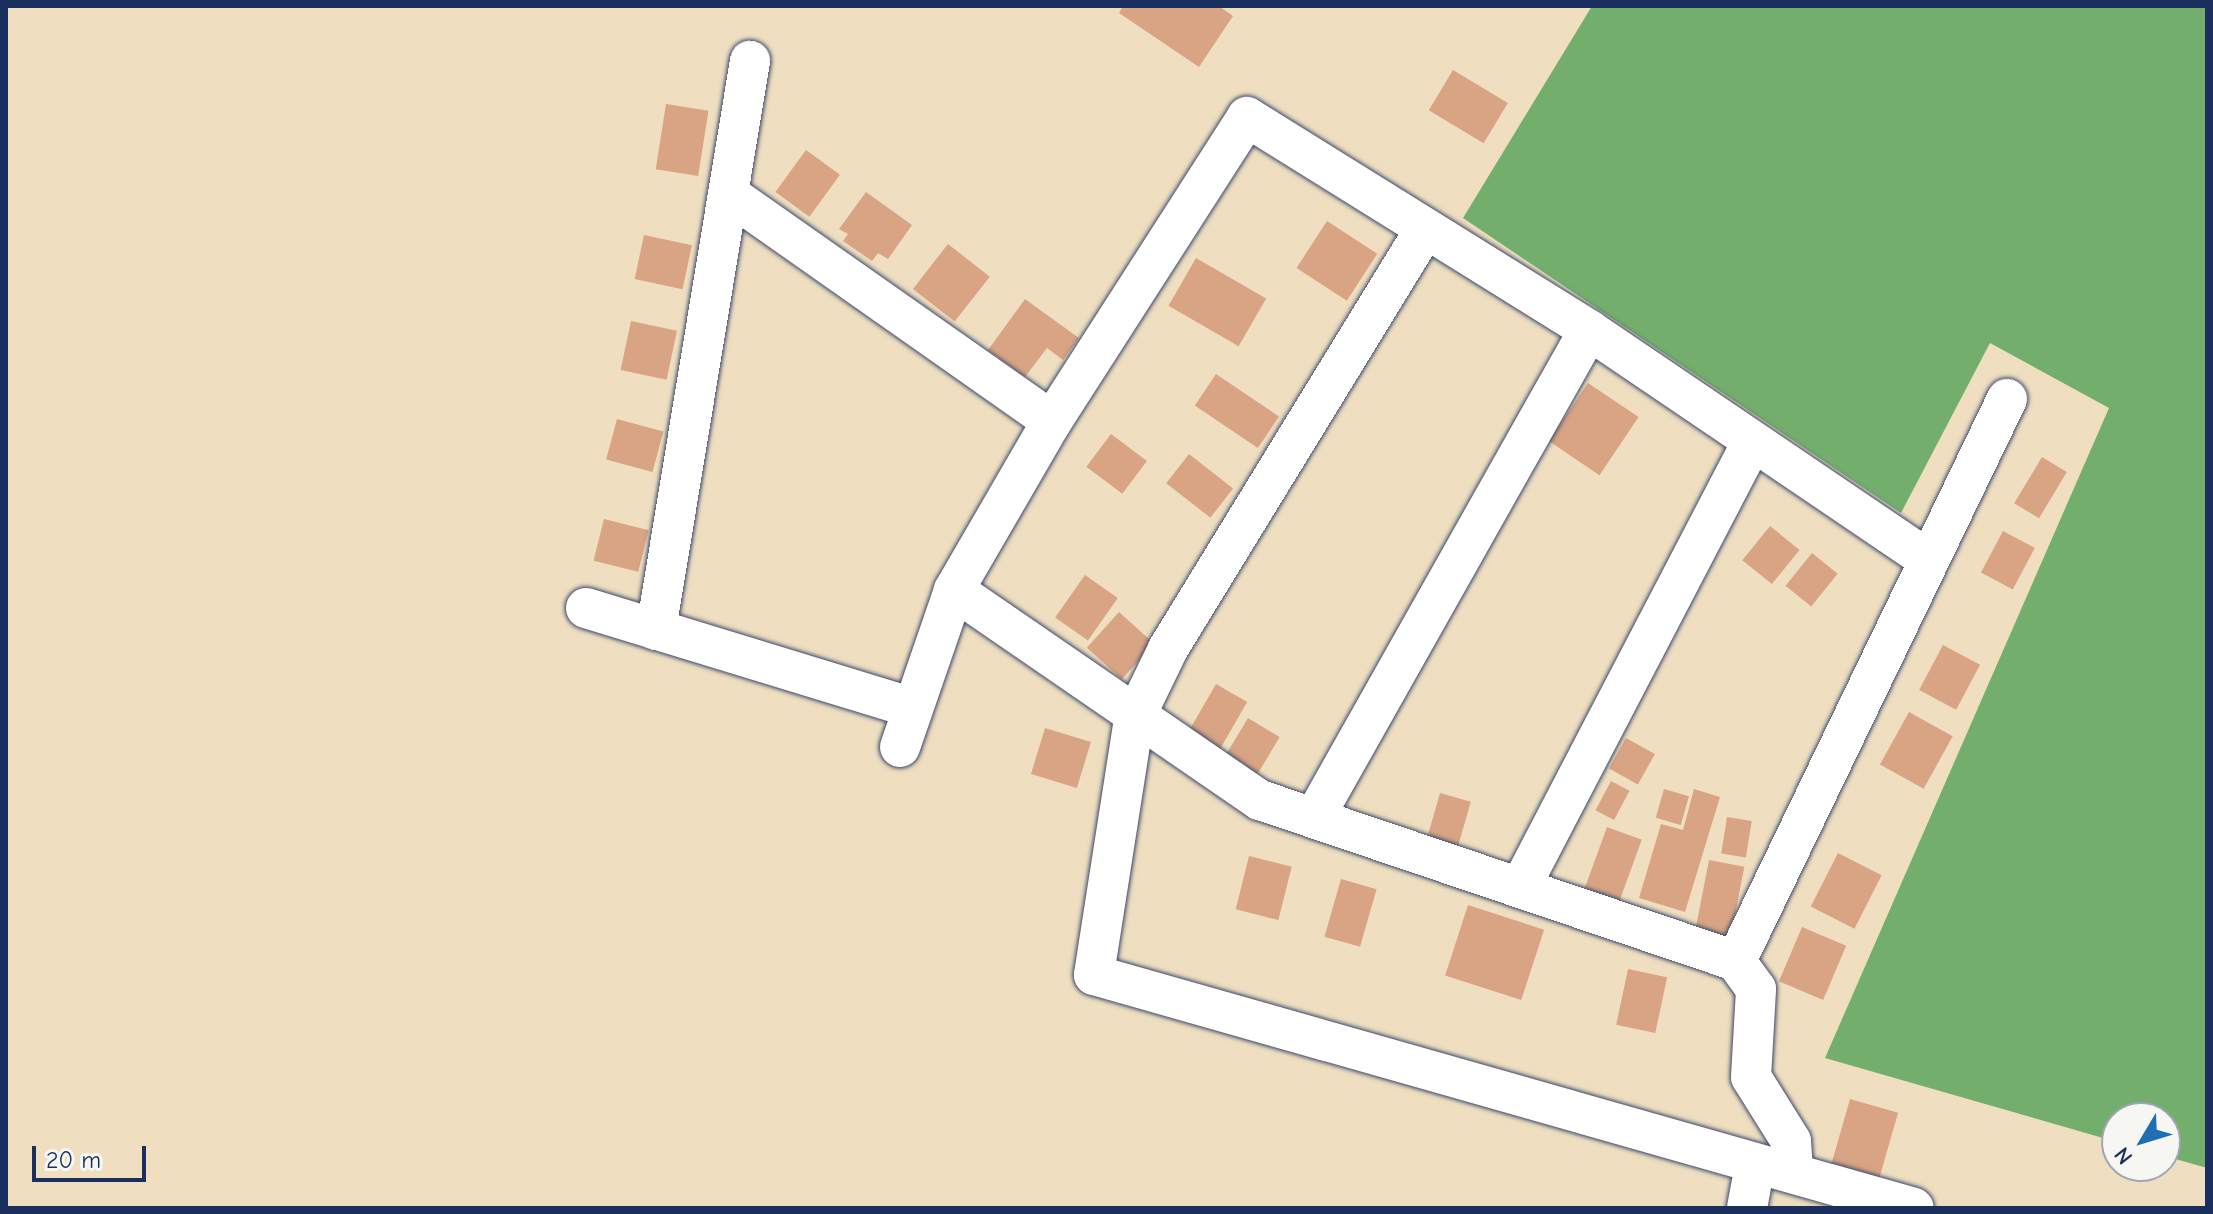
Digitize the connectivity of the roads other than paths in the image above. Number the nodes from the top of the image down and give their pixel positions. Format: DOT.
graph roads {
  1 [pos="750,61"];
  2 [pos="730,195"];
  3 [pos="1424,231"];
  4 [pos="1589,330"];
  5 [pos="2007,399"];
  6 [pos="1052,421"];
  7 [pos="1751,445"];
  8 [pos="1927,559"];
  9 [pos="954,590"];
  10 [pos="586,608"];
  11 [pos="656,630"];
  12 [pos="910,707"];
  13 [pos="1134,719"];
  14 [pos="900,747"];
  15 [pos="1314,818"];
  16 [pos="1522,884"];
  17 [pos="1736,961"];
  18 [pos="1774,1167"];
  19 [pos="1747,1208"];
  20 [pos="1914,1208"];
  1 -- 2 [label="street"];
  2 -- 6 [label="street"];
  2 -- 11 [label="street"];
  3 -- 4 [label="street"];
  3 -- 6 [label="street"];
  3 -- 13 [label="street"];
  4 -- 7 [label="street"];
  4 -- 15 [label="street"];
  5 -- 8 [label="street"];
  6 -- 9 [label="street"];
  7 -- 8 [label="street"];
  7 -- 16 [label="street"];
  8 -- 17 [label="street"];
  9 -- 12 [label="street"];
  9 -- 13 [label="street"];
  10 -- 11 [label="street"];
  11 -- 12 [label="street"];
  12 -- 14 [label="street"];
  13 -- 15 [label="street"];
  13 -- 18 [label="street"];
  15 -- 16 [label="street"];
  16 -- 17 [label="street"];
  17 -- 18 [label="street"];
  18 -- 19 [label="street"];
  18 -- 20 [label="street"];
}
